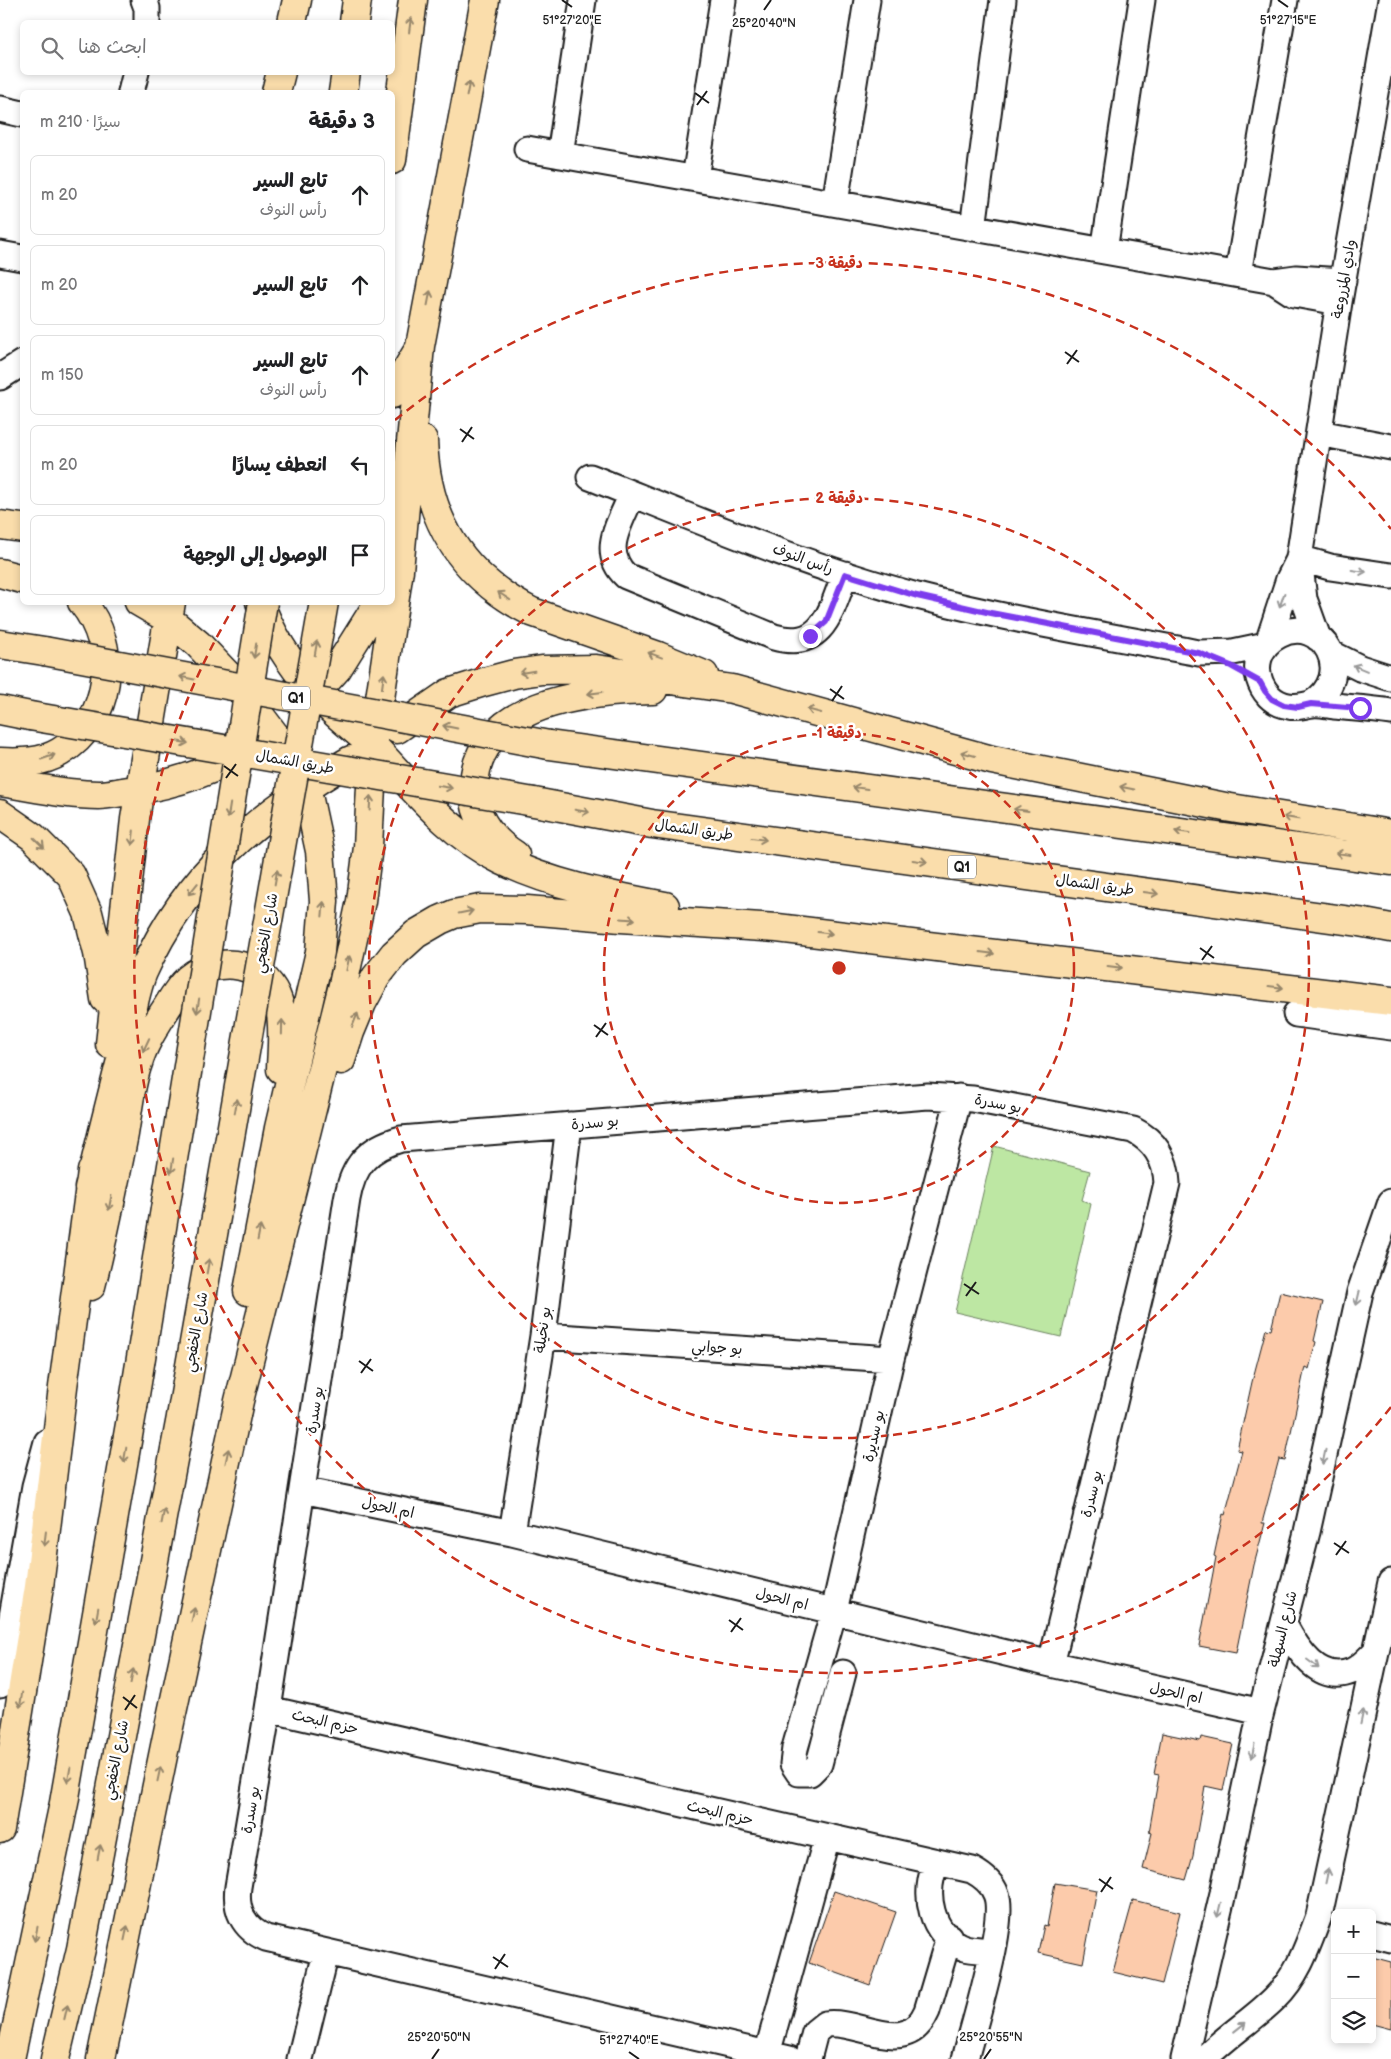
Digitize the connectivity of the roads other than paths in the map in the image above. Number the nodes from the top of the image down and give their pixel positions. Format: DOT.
graph roads {
  1 [pos="144,0"];
  2 [pos="297,0"];
  3 [pos="357,0"];
  4 [pos="413,0"];
  5 [pos="485,0"];
  6 [pos="583,0"];
  7 [pos="723,0"];
  8 [pos="867,0"];
  9 [pos="1003,0"];
  10 [pos="1142,0"];
  11 [pos="1286,0"];
  12 [pos="1391,0"];
  13 [pos="147,20"];
  14 [pos="292,20"];
  15 [pos="354,20"];
  16 [pos="135,75"];
  17 [pos="280,75"];
  18 [pos="346,75"];
  19 [pos="132,90"];
  20 [pos="276,90"];
  21 [pos="343,90"];
  22 [pos="1383,100"];
  23 [pos="0,109"];
  24 [pos="20,114"];
  25 [pos="395,137"];
  26 [pos="526,148"];
  27 [pos="560,155"];
  28 [pos="695,178"];
  29 [pos="835,203"];
  30 [pos="973,228"];
  31 [pos="1104,250"];
  32 [pos="0,254"];
  33 [pos="20,258"];
  34 [pos="1238,274"];
  35 [pos="1341,292"];
  36 [pos="420,346"];
  37 [pos="20,364"];
  38 [pos="0,377"];
  39 [pos="395,389"];
  40 [pos="1319,434"];
  41 [pos="1391,447"];
  42 [pos="590,477"];
  43 [pos="632,494"];
  44 [pos="0,525"];
  45 [pos="20,528"];
  46 [pos="0,553"];
  47 [pos="20,558"];
  48 [pos="1299,558"];
  49 [pos="0,573"];
  50 [pos="845,574"];
  51 [pos="396,575"];
  52 [pos="1391,576"];
  53 [pos="20,578"];
  54 [pos="84,605"];
  55 [pos="149,605"];
  56 [pos="262,605"];
  57 [pos="263,605"];
  58 [pos="323,605"];
  59 [pos="377,605"];
  60 [pos="392,605"];
  61 [pos="169,611"];
  62 [pos="0,629"];
  63 [pos="1267,644"];
  64 [pos="1324,645"];
  65 [pos="21,647"];
  66 [pos="1199,653"];
  67 [pos="1391,678"];
  68 [pos="1260,682"];
  69 [pos="732,689"];
  70 [pos="316,693"];
  71 [pos="1311,704"];
  72 [pos="0,710"];
  73 [pos="1391,712"];
  74 [pos="274,734"];
  75 [pos="374,746"];
  76 [pos="0,762"];
  77 [pos="0,782"];
  78 [pos="306,786"];
  79 [pos="139,790"];
  80 [pos="0,814"];
  81 [pos="1391,834"];
  82 [pos="1391,861"];
  83 [pos="554,882"];
  84 [pos="777,928"];
  85 [pos="1391,928"];
  86 [pos="1391,1001"];
  87 [pos="1296,1014"];
  88 [pos="1391,1027"];
  89 [pos="111,1039"];
  90 [pos="959,1097"];
  91 [pos="569,1125"];
  92 [pos="279,1128"];
  93 [pos="89,1188"];
  94 [pos="1391,1202"];
  95 [pos="1380,1262"];
  96 [pos="543,1336"];
  97 [pos="891,1359"];
  98 [pos="63,1387"];
  99 [pos="239,1401"];
  100 [pos="302,1490"];
  101 [pos="512,1533"];
  102 [pos="1391,1582"];
  103 [pos="834,1611"];
  104 [pos="1284,1625"];
  105 [pos="1376,1651"];
  106 [pos="1051,1664"];
  107 [pos="843,1674"];
  108 [pos="0,1685"];
  109 [pos="268,1709"];
  110 [pos="1261,1712"];
  111 [pos="0,1829"];
  112 [pos="827,1837"];
  113 [pos="938,1862"];
  114 [pos="1327,1919"];
  115 [pos="1376,1935"];
  116 [pos="949,1937"];
  117 [pos="1391,1939"];
  118 [pos="992,1951"];
  119 [pos="326,1953"];
  120 [pos="778,2057"];
  121 [pos="10,2059"];
  122 [pos="55,2059"];
  123 [pos="101,2059"];
  124 [pos="300,2059"];
  125 [pos="808,2059"];
  126 [pos="965,2059"];
  127 [pos="1184,2059"];
  128 [pos="1204,2059"];
  1 -- 13 [label="street"];
  2 -- 14 [label="highway"];
  3 -- 15 [label="highway"];
  25 -- 4 [label="highway, one-way"];
  36 -- 5 [label="highway, one-way"];
  6 -- 27 [label="street"];
  7 -- 28 [label="street"];
  8 -- 29 [label="street"];
  9 -- 30 [label="street"];
  10 -- 31 [label="street"];
  11 -- 34 [label="street"];
  12 -- 22 [label="street, وادي المزروعة"];
  16 -- 19 [label="street"];
  17 -- 20 [label="highway"];
  18 -- 21 [label="highway"];
  22 -- 35 [label="street, وادي المزروعة"];
  23 -- 24 [label="street"];
  26 -- 27 [label="street"];
  27 -- 28 [label="street"];
  28 -- 29 [label="street"];
  29 -- 30 [label="street"];
  30 -- 31 [label="street"];
  31 -- 34 [label="street"];
  32 -- 33 [label="street"];
  34 -- 35 [label="street"];
  35 -- 40 [label="street, وادي المزروعة"];
  36 -- 39 [label="highway"];
  36 -- 51 [label="highway"];
  69 -- 36 [label="highway, one-way"];
  37 -- 38 [label="street"];
  40 -- 41 [label="street"];
  40 -- 48 [label="street, وادي المزروعة"];
  42 -- 43 [label="street, رأس النوف"];
  43 -- 50 [label="street, رأس النوف"];
  43 -- 50 [label="street"];
  44 -- 45 [label="highway"];
  46 -- 47 [label="highway"];
  48 -- 52 [label="street, one-way"];
  48 -- 63 [label="street, وادي المزروعة, one-way"];
  48 -- 64 [label="street, وادي المزروعة"];
  49 -- 53 [label="highway"];
  50 -- 66 [label="street, رأس النوف"];
  76 -- 54 [label="highway, one-way"];
  55 -- 61 [label="highway"];
  56 -- 121 [label="highway, one-way, bridge"];
  57 -- 70 [label="highway"];
  122 -- 58 [label="highway, شارع الخفجي, one-way, bridge"];
  59 -- 70 [label="highway"];
  75 -- 60 [label="highway, one-way"];
  61 -- 74 [label="highway"];
  61 -- 79 [label="highway"];
  62 -- 65 [label="highway"];
  63 -- 64 [label="street"];
  63 -- 66 [label="street, رأس النوف"];
  63 -- 68 [label="street"];
  67 -- 64 [label="street, one-way"];
  64 -- 71 [label="street"];
  82 -- 65 [label="highway, Q1, one-way, bridge"];
  66 -- 68 [label="street, رأس النوف"];
  68 -- 71 [label="street"];
  69 -- 75 [label="highway, one-way"];
  81 -- 69 [label="highway, one-way"];
  69 -- 83 [label="highway, one-way"];
  70 -- 74 [label="highway"];
  70 -- 75 [label="highway"];
  71 -- 73 [label="street"];
  72 -- 85 [label="highway, طريق الشمال / Q1, one-way, bridge"];
  74 -- 78 [label="highway"];
  74 -- 79 [label="highway"];
  75 -- 78 [label="highway"];
  75 -- 83 [label="highway"];
  99 -- 75 [label="highway, one-way"];
  77 -- 79 [label="highway"];
  92 -- 78 [label="highway, one-way"];
  78 -- 93 [label="highway, one-way"];
  79 -- 89 [label="highway, one-way"];
  80 -- 89 [label="highway, one-way"];
  83 -- 84 [label="highway"];
  84 -- 86 [label="highway, one-way"];
  99 -- 84 [label="highway, one-way"];
  87 -- 88 [label="street"];
  89 -- 93 [label="highway"];
  90 -- 91 [label="street, بو سدرة"];
  90 -- 97 [label="street, بو سديرة"];
  90 -- 106 [label="street, بو سدرة"];
  91 -- 96 [label="street, بو نخيلة"];
  91 -- 100 [label="street, بو سدرة"];
  92 -- 98 [label="highway, one-way"];
  99 -- 92 [label="highway, one-way"];
  93 -- 98 [label="highway"];
  94 -- 95 [label="street, شارع السهلة"];
  95 -- 104 [label="street, شارع السهلة, one-way"];
  96 -- 97 [label="street, بو جوابي"];
  96 -- 101 [label="street, بو نخيلة"];
  97 -- 103 [label="street, بو سديرة"];
  98 -- 108 [label="street"];
  98 -- 111 [label="highway, one-way"];
  123 -- 99 [label="highway, one-way"];
  100 -- 101 [label="street, ام الحول"];
  100 -- 109 [label="street, بو سدرة"];
  101 -- 103 [label="street, ام الحول"];
  102 -- 105 [label="street"];
  103 -- 106 [label="street, ام الحول"];
  103 -- 107 [label="street, بو سديرة"];
  104 -- 105 [label="street, one-way"];
  104 -- 110 [label="street, شارع السهلة"];
  114 -- 105 [label="street, one-way"];
  106 -- 110 [label="street, ام الحول"];
  109 -- 112 [label="street, حزم البحث"];
  109 -- 119 [label="street, بو سدرة"];
  110 -- 127 [label="street, شارع السهلة, one-way"];
  112 -- 113 [label="street, حزم البحث"];
  112 -- 120 [label="street"];
  113 -- 116 [label="street"];
  113 -- 118 [label="street, حزم البحث"];
  128 -- 114 [label="street, one-way"];
  115 -- 117 [label="street"];
  116 -- 118 [label="street"];
  116 -- 125 [label="street"];
  118 -- 126 [label="street, حزم البحث"];
  119 -- 120 [label="street, بو سدرة"];
  119 -- 124 [label="street"];
}
